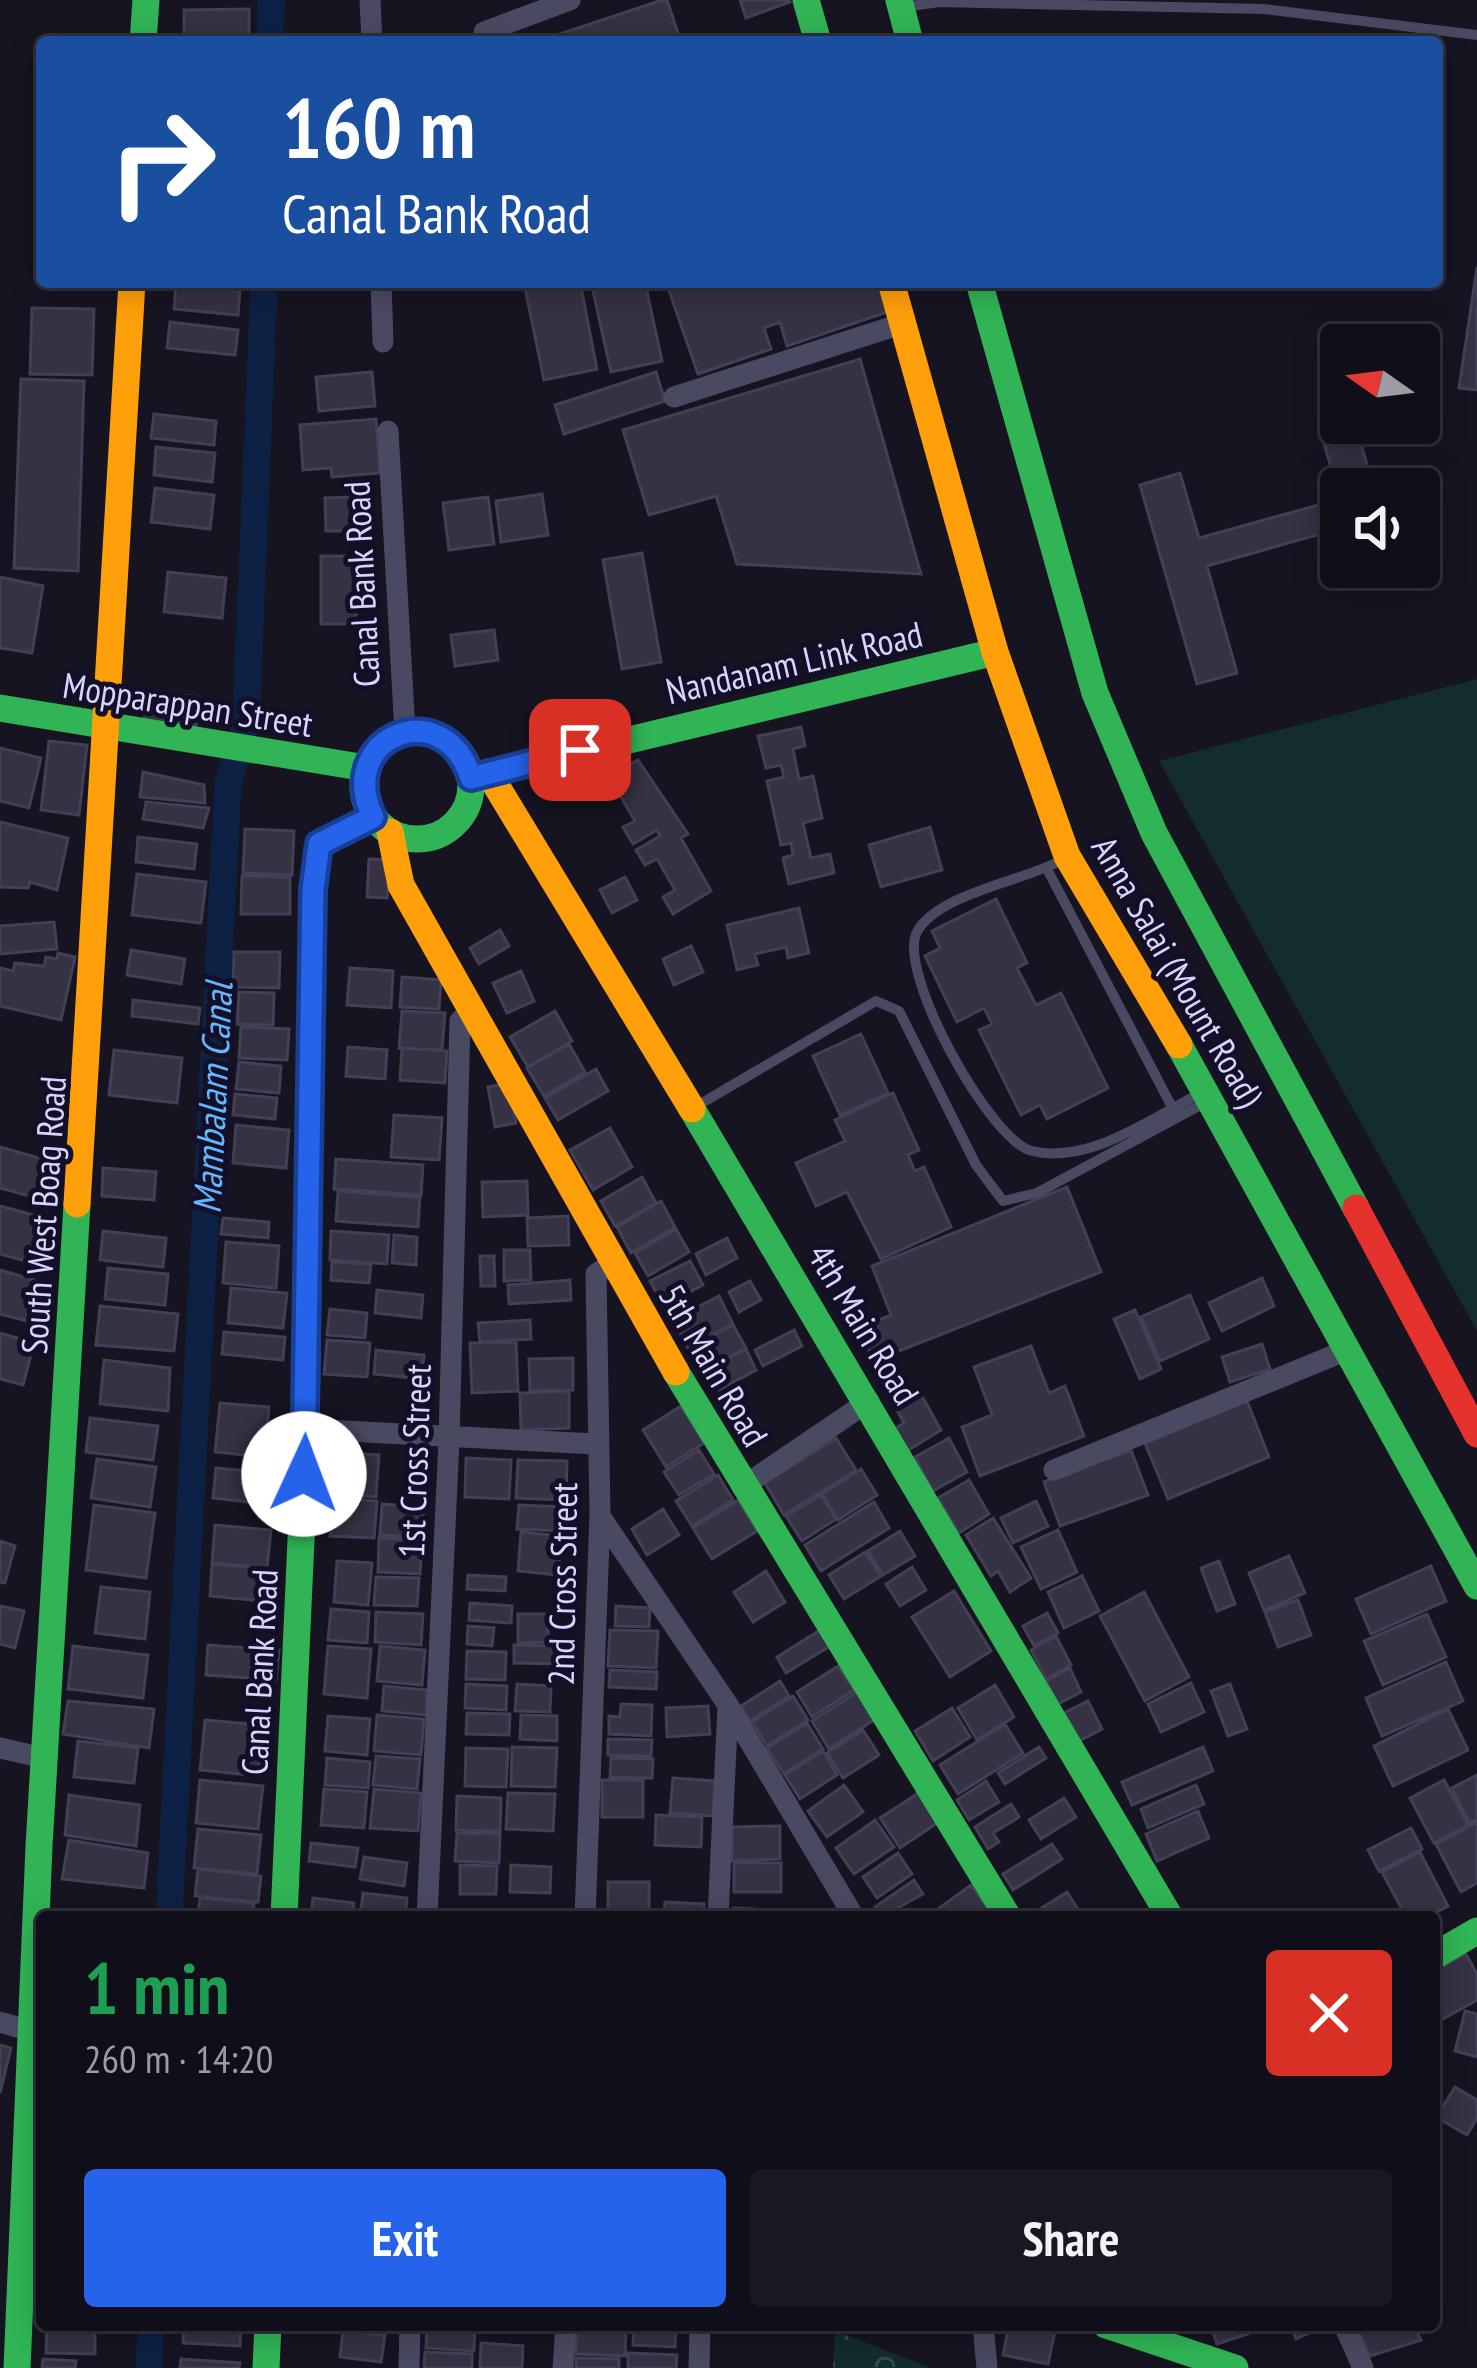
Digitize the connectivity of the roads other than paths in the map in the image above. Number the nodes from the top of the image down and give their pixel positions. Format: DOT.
graph roads {
  1 [pos="146,0"];
  2 [pos="370,0"];
  3 [pos="570,0"];
  4 [pos="806,0"];
  5 [pos="900,3"];
  6 [pos="1477,34"];
  7 [pos="143,36"];
  8 [pos="372,36"];
  9 [pos="485,36"];
  10 [pos="816,36"];
  11 [pos="908,36"];
  12 [pos="132,288"];
  13 [pos="381,288"];
  14 [pos="893,288"];
  15 [pos="981,288"];
  16 [pos="904,323"];
  17 [pos="383,342"];
  18 [pos="674,397"];
  19 [pos="388,431"];
  20 [pos="995,652"];
  21 [pos="0,708"];
  22 [pos="110,730"];
  23 [pos="405,732"];
  24 [pos="366,768"];
  25 [pos="480,775"];
  26 [pos="381,825"];
  27 [pos="1057,862"];
  28 [pos="470,1010"];
  29 [pos="1208,1095"];
  30 [pos="1172,1107"];
  31 [pos="692,1108"];
  32 [pos="614,1262"];
  33 [pos="1347,1350"];
  34 [pos="869,1401"];
  35 [pos="306,1430"];
  36 [pos="1477,1434"];
  37 [pos="449,1440"];
  38 [pos="596,1444"];
  39 [pos="1054,1470"];
  40 [pos="742,1487"];
  41 [pos="600,1516"];
  42 [pos="1477,1586"];
  43 [pos="728,1706"];
  44 [pos="0,1748"];
  45 [pos="44,1758"];
  46 [pos="40,1911"];
  47 [pos="284,1911"];
  48 [pos="428,1911"];
  49 [pos="586,1911"];
  50 [pos="718,1911"];
  51 [pos="850,1911"];
  52 [pos="1004,1911"];
  53 [pos="1166,1911"];
  54 [pos="1477,1931"];
  55 [pos="1440,1953"];
  56 [pos="0,2021"];
  57 [pos="36,2032"];
  58 [pos="36,2041"];
  59 [pos="10,2274"];
  60 [pos="268,2331"];
  61 [pos="410,2331"];
  62 [pos="566,2331"];
  63 [pos="700,2331"];
  64 [pos="983,2331"];
  65 [pos="1122,2331"];
  66 [pos="1196,2331"];
  67 [pos="1347,2331"];
  68 [pos="1205,2361"];
  69 [pos="17,2368"];
  70 [pos="266,2368"];
  71 [pos="409,2368"];
  72 [pos="563,2368"];
  73 [pos="698,2368"];
  74 [pos="986,2368"];
  75 [pos="1235,2368"];
  76 [pos="1363,2368"];
  1 -- 7 [label="street"];
  2 -- 8 [label="street"];
  3 -- 9 [label="street"];
  4 -- 10 [label="street"];
  5 -- 6 [label="lane"];
  5 -- 11 [label="street"];
  12 -- 22 [label="street, South West Boag Road"];
  13 -- 17 [label="street"];
  14 -- 16 [label="street, Anna Salai (Mount Road)"];
  15 -- 36 [label="street, Anna Salai (Mount Road)"];
  16 -- 18 [label="street"];
  16 -- 20 [label="street, Anna Salai (Mount Road)"];
  19 -- 23 [label="street, Canal Bank Road"];
  20 -- 25 [label="street, Nandanam Link Road"];
  20 -- 27 [label="street, Anna Salai (Mount Road)"];
  21 -- 22 [label="street, Mopparappan Street"];
  22 -- 24 [label="street, Mopparappan Street"];
  22 -- 45 [label="street, South West Boag Road"];
  23 -- 24 [label="street"];
  23 -- 25 [label="street"];
  24 -- 26 [label="street"];
  25 -- 26 [label="street"];
  25 -- 31 [label="street, 4th Main Road"];
  26 -- 28 [label="street, 5th Main Road"];
  26 -- 35 [label="street, Canal Bank Road"];
  27 -- 29 [label="street, Anna Salai (Mount Road)"];
  27 -- 30 [label="lane"];
  27 -- 30 [label="lane"];
  28 -- 32 [label="street, 5th Main Road"];
  28 -- 37 [label="street, 1st Cross Street"];
  29 -- 30 [label="lane"];
  29 -- 31 [label="lane"];
  29 -- 33 [label="street, Anna Salai (Mount Road)"];
  31 -- 34 [label="street, 4th Main Road"];
  32 -- 38 [label="street, 2nd Cross Street"];
  32 -- 40 [label="street, 5th Main Road"];
  33 -- 39 [label="street"];
  33 -- 42 [label="street, Anna Salai (Mount Road)"];
  34 -- 40 [label="street"];
  34 -- 53 [label="street, 4th Main Road"];
  35 -- 37 [label="street"];
  35 -- 47 [label="street, Canal Bank Road"];
  37 -- 38 [label="street"];
  37 -- 48 [label="street, 1st Cross Street"];
  38 -- 41 [label="street, 2nd Cross Street"];
  40 -- 52 [label="street, 5th Main Road"];
  41 -- 43 [label="street"];
  41 -- 49 [label="street, 2nd Cross Street"];
  43 -- 50 [label="street"];
  43 -- 51 [label="street"];
  44 -- 45 [label="street"];
  45 -- 46 [label="street, South West Boag Road"];
  54 -- 55 [label="street"];
  56 -- 57 [label="street"];
  58 -- 59 [label="street, South West Boag Road"];
  59 -- 69 [label="street, South West Boag Road"];
  60 -- 70 [label="street"];
  61 -- 71 [label="street"];
  62 -- 72 [label="street"];
  63 -- 73 [label="street"];
  64 -- 74 [label="street"];
  65 -- 68 [label="street"];
  66 -- 68 [label="street"];
  67 -- 76 [label="street"];
  68 -- 75 [label="street"];
}
